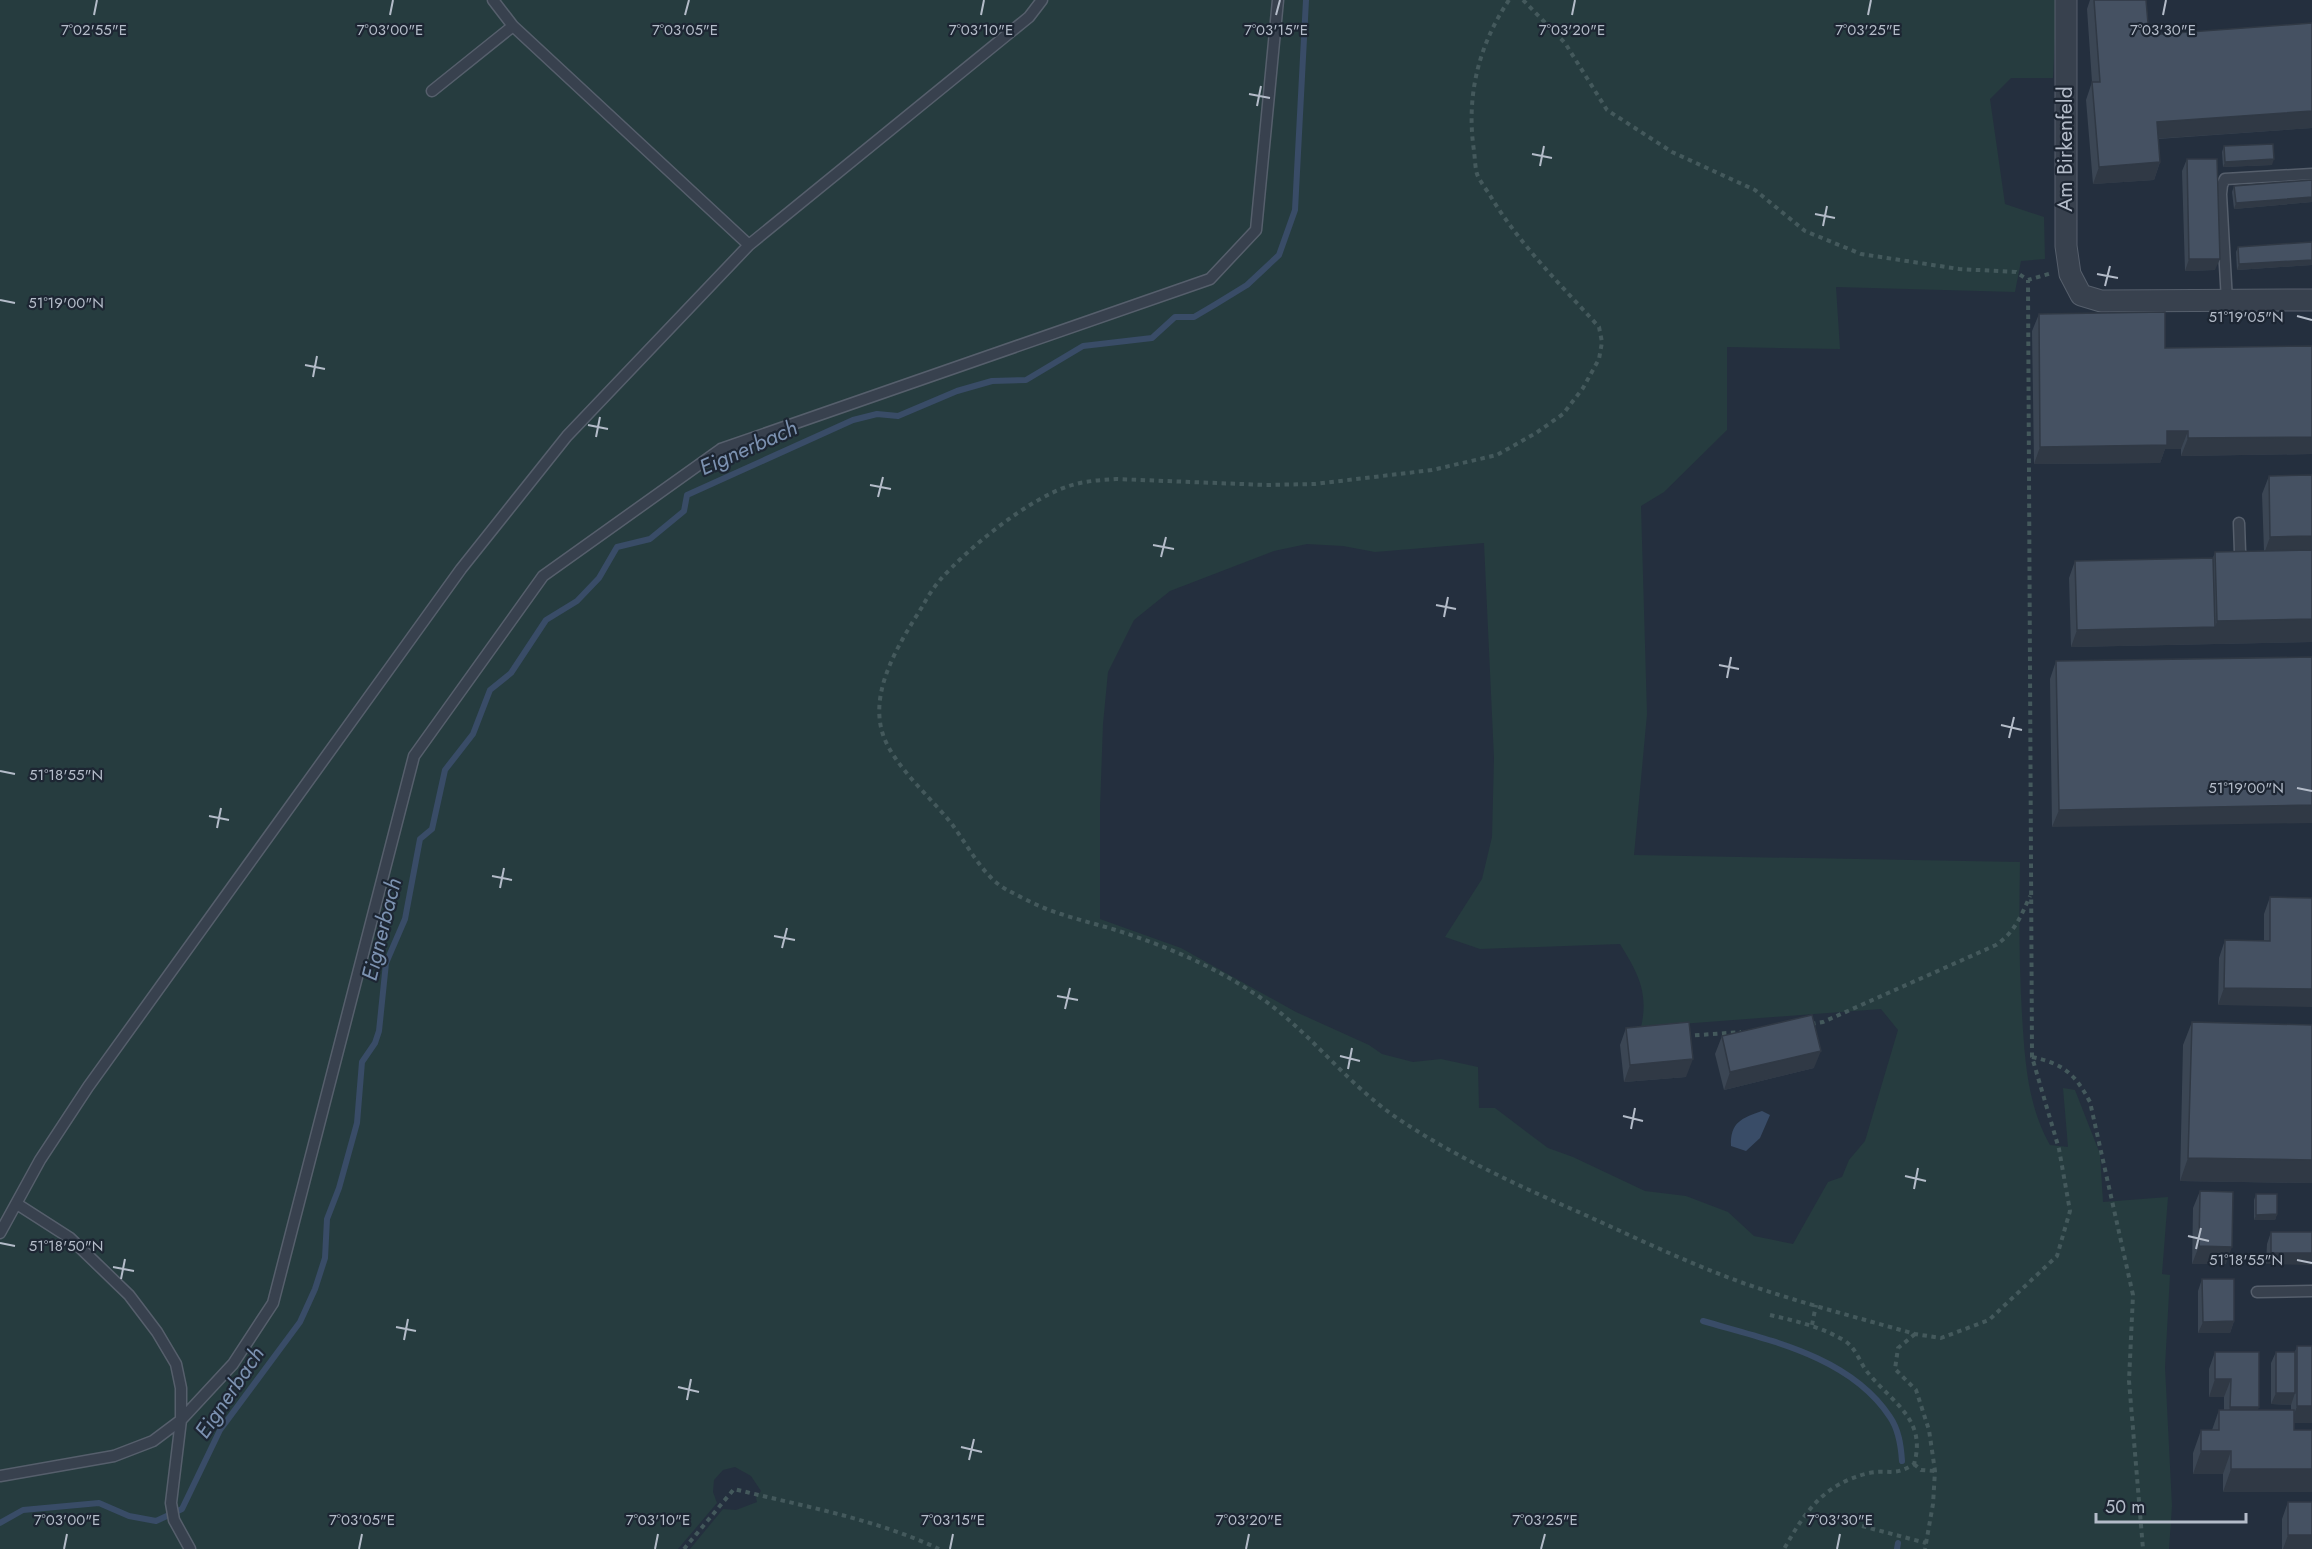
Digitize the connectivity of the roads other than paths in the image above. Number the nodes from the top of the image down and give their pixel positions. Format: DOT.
graph roads {
  1 [pos="493,0"];
  2 [pos="1042,0"];
  3 [pos="1278,0"];
  4 [pos="2066,0"];
  5 [pos="513,26"];
  6 [pos="432,91"];
  7 [pos="2312,174"];
  8 [pos="749,245"];
  9 [pos="2312,300"];
  10 [pos="2227,301"];
  11 [pos="2239,523"];
  12 [pos="2264,558"];
  13 [pos="17,1203"];
  14 [pos="0,1233"];
  15 [pos="2312,1291"];
  16 [pos="2257,1292"];
  17 [pos="181,1420"];
  18 [pos="0,1476"];
  19 [pos="190,1549"];
  1 -- 5 [label="lane"];
  2 -- 8 [label="lane"];
  3 -- 17 [label="lane"];
  4 -- 10 [label="street, Am Birkenfeld"];
  5 -- 6 [label="lane"];
  5 -- 8 [label="lane"];
  7 -- 10 [label="lane"];
  8 -- 13 [label="lane"];
  9 -- 10 [label="street"];
  11 -- 12 [label="lane"];
  13 -- 14 [label="lane"];
  13 -- 17 [label="lane"];
  15 -- 16 [label="lane"];
  17 -- 18 [label="lane"];
  17 -- 19 [label="lane"];
}
